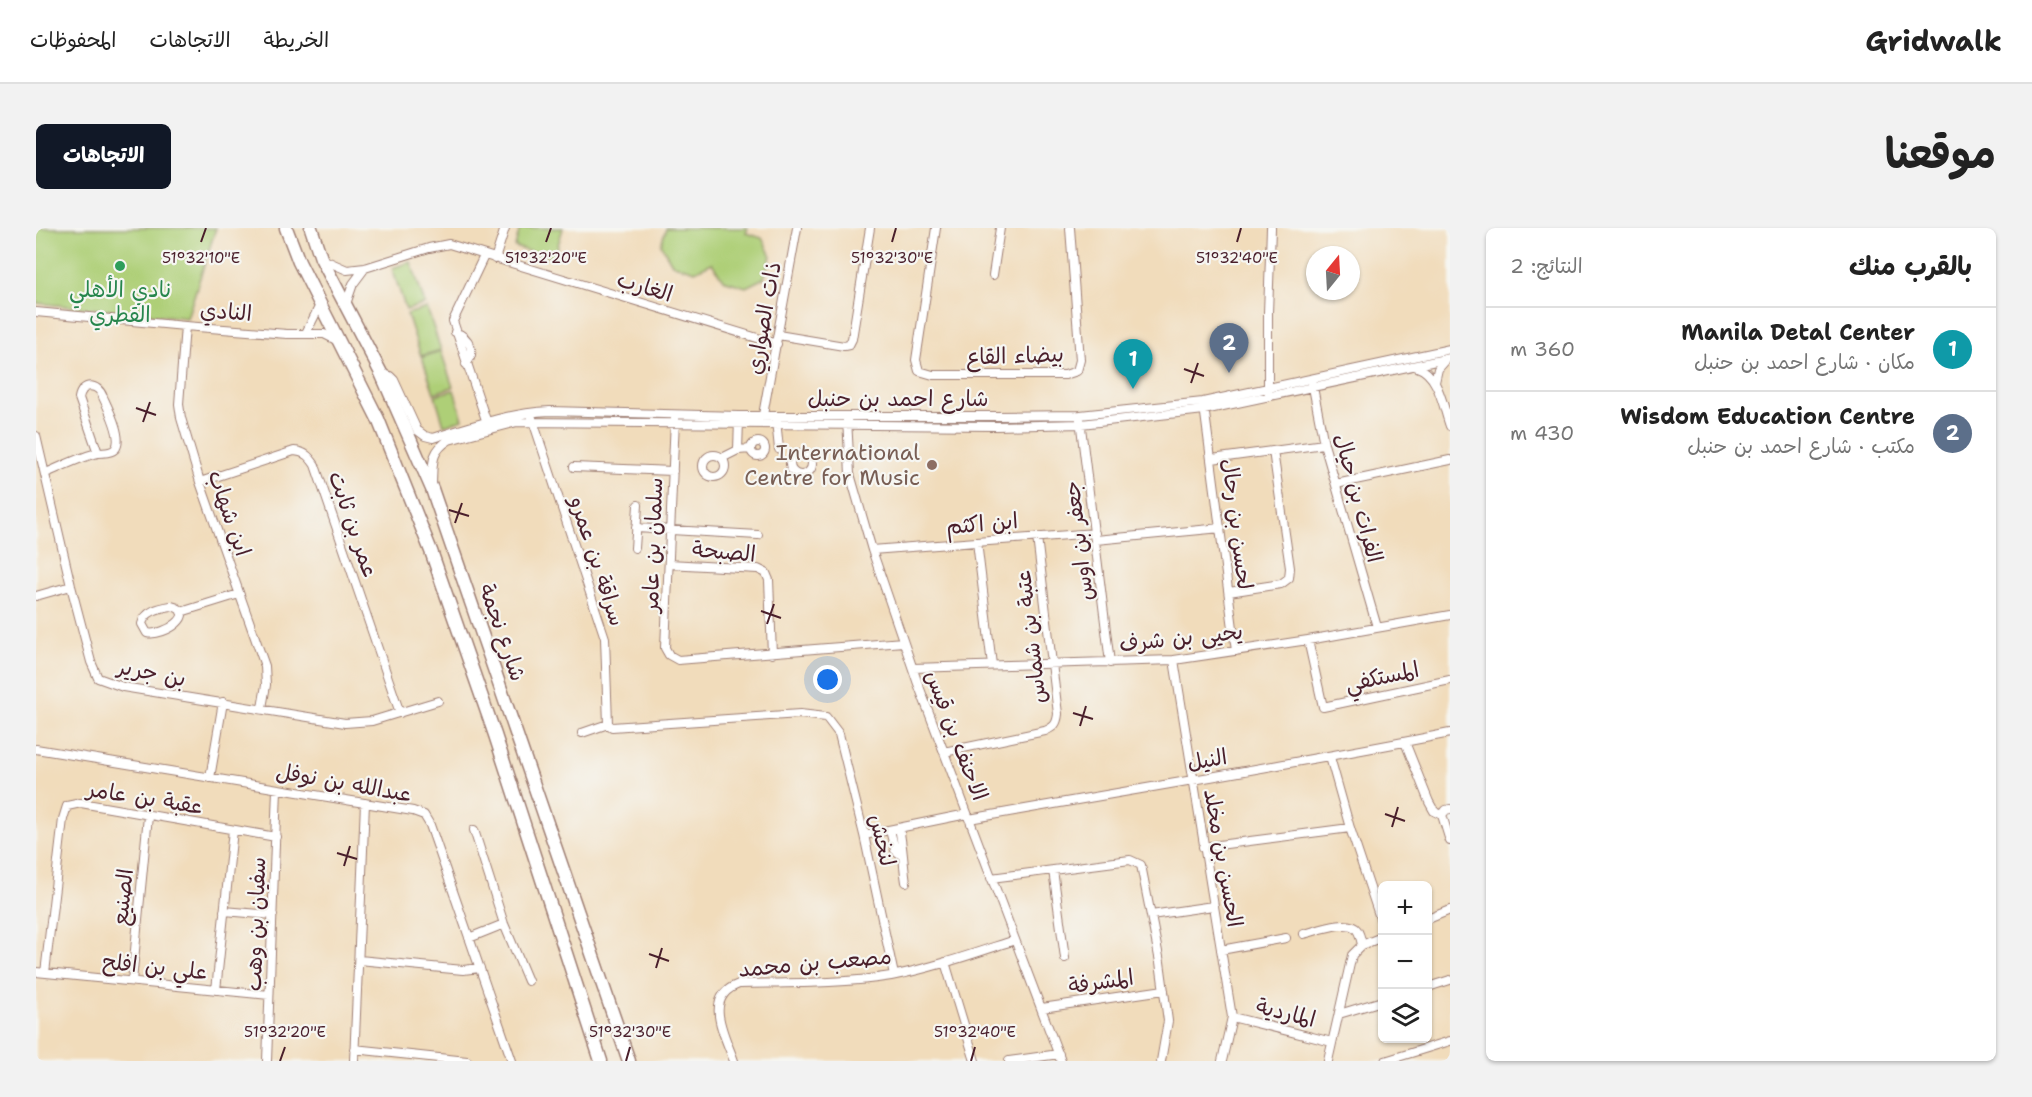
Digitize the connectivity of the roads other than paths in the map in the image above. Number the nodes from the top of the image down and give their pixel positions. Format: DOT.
graph roads {
  1 [pos="286,228"];
  2 [pos="311,228"];
  3 [pos="505,228"];
  4 [pos="797,228"];
  5 [pos="870,228"];
  6 [pos="936,228"];
  7 [pos="1000,228"];
  8 [pos="1070,228"];
  9 [pos="1271,228"];
  10 [pos="484,256"];
  11 [pos="321,258"];
  12 [pos="495,259"];
  13 [pos="365,268"];
  14 [pos="993,275"];
  15 [pos="320,304"];
  16 [pos="346,309"];
  17 [pos="36,312"];
  18 [pos="185,326"];
  19 [pos="306,333"];
  20 [pos="778,335"];
  21 [pos="340,342"];
  22 [pos="777,344"];
  23 [pos="1450,349"];
  24 [pos="1449,359"];
  25 [pos="1416,366"];
  26 [pos="1339,372"];
  27 [pos="381,373"];
  28 [pos="1311,378"];
  29 [pos="1342,381"];
  30 [pos="1435,382"];
  31 [pos="1313,387"];
  32 [pos="1268,388"];
  33 [pos="1269,397"];
  34 [pos="1204,406"];
  35 [pos="528,412"];
  36 [pos="848,414"];
  37 [pos="675,415"];
  38 [pos="763,415"];
  39 [pos="1080,415"];
  40 [pos="486,420"];
  41 [pos="534,420"];
  42 [pos="739,420"];
  43 [pos="776,420"];
  44 [pos="847,423"];
  45 [pos="675,424"];
  46 [pos="1081,424"];
  47 [pos="1450,426"];
  48 [pos="36,436"];
  49 [pos="1324,444"];
  50 [pos="779,449"];
  51 [pos="738,450"];
  52 [pos="1273,451"];
  53 [pos="98,453"];
  54 [pos="792,456"];
  55 [pos="722,458"];
  56 [pos="1212,459"];
  57 [pos="1450,460"];
  58 [pos="574,467"];
  59 [pos="673,471"];
  60 [pos="46,474"];
  61 [pos="200,482"];
  62 [pos="1336,484"];
  63 [pos="432,489"];
  64 [pos="638,505"];
  65 [pos="636,528"];
  66 [pos="1221,528"];
  67 [pos="671,531"];
  68 [pos="758,535"];
  69 [pos="1096,536"];
  70 [pos="1037,537"];
  71 [pos="977,542"];
  72 [pos="635,548"];
  73 [pos="872,550"];
  74 [pos="669,564"];
  75 [pos="71,586"];
  76 [pos="1229,592"];
  77 [pos="239,594"];
  78 [pos="36,596"];
  79 [pos="181,612"];
  80 [pos="1450,615"];
  81 [pos="1377,627"];
  82 [pos="1308,640"];
  83 [pos="903,642"];
  84 [pos="1236,651"];
  85 [pos="771,654"];
  86 [pos="1174,660"];
  87 [pos="1110,663"];
  88 [pos="1051,664"];
  89 [pos="992,665"];
  90 [pos="913,668"];
  91 [pos="1450,680"];
  92 [pos="438,701"];
  93 [pos="223,702"];
  94 [pos="262,708"];
  95 [pos="400,713"];
  96 [pos="608,724"];
  97 [pos="582,733"];
  98 [pos="1450,733"];
  99 [pos="1405,741"];
  100 [pos="36,749"];
  101 [pos="944,752"];
  102 [pos="1330,757"];
  103 [pos="210,778"];
  104 [pos="1192,779"];
  105 [pos="277,789"];
  106 [pos="365,803"];
  107 [pos="1450,809"];
  108 [pos="1442,815"];
  109 [pos="148,816"];
  110 [pos="968,817"];
  111 [pos="899,828"];
  112 [pos="1350,828"];
  113 [pos="233,830"];
  114 [pos="474,830"];
  115 [pos="890,830"];
  116 [pos="864,835"];
  117 [pos="276,837"];
  118 [pos="1450,841"];
  119 [pos="1203,847"];
  120 [pos="901,855"];
  121 [pos="1053,870"];
  122 [pos="991,878"];
  123 [pos="906,882"];
  124 [pos="1213,906"];
  125 [pos="1378,909"];
  126 [pos="1450,910"];
  127 [pos="224,911"];
  128 [pos="273,915"];
  129 [pos="1151,915"];
  130 [pos="1432,917"];
  131 [pos="504,924"];
  132 [pos="1304,934"];
  133 [pos="469,938"];
  134 [pos="1286,938"];
  135 [pos="1378,939"];
  136 [pos="1015,940"];
  137 [pos="1362,945"];
  138 [pos="1221,950"];
  139 [pos="1065,958"];
  140 [pos="358,960"];
  141 [pos="945,962"];
  142 [pos="480,968"];
  143 [pos="36,972"];
  144 [pos="45,973"];
  145 [pos="894,975"];
  146 [pos="1450,980"];
  147 [pos="132,981"];
  148 [pos="528,981"];
  149 [pos="1432,986"];
  150 [pos="216,990"];
  151 [pos="1164,990"];
  152 [pos="270,995"];
  153 [pos="1378,1002"];
  154 [pos="582,1005"];
  155 [pos="1042,1008"];
  156 [pos="1339,1014"];
  157 [pos="1232,1017"];
  158 [pos="593,1038"];
  159 [pos="1450,1041"];
  160 [pos="1332,1042"];
  161 [pos="354,1049"];
  162 [pos="1060,1058"];
  163 [pos="1398,1059"];
  164 [pos="447,1060"];
  165 [pos="267,1061"];
  166 [pos="354,1061"];
  167 [pos="467,1061"];
  168 [pos="512,1061"];
  169 [pos="594,1061"];
  170 [pos="601,1061"];
  171 [pos="608,1061"];
  172 [pos="628,1061"];
  173 [pos="734,1061"];
  174 [pos="975,1061"];
  175 [pos="1009,1061"];
  176 [pos="1161,1061"];
  177 [pos="1222,1061"];
  178 [pos="1328,1061"];
  179 [pos="1385,1061"];
  1 -- 15 [label="main road, شارع نجمة"];
  2 -- 11 [label="main road, شارع نجمة"];
  3 -- 12 [label="street"];
  4 -- 20 [label="street, ذات الصواري"];
  5 -- 20 [label="street"];
  6 -- 8 [label="street, بيضاء القاع"];
  7 -- 14 [label="street"];
  9 -- 32 [label="street"];
  10 -- 12 [label="street, الغارب"];
  10 -- 13 [label="street, الغارب"];
  10 -- 40 [label="street"];
  11 -- 13 [label="street, الغارب"];
  11 -- 16 [label="main road, شارع نجمة"];
  12 -- 22 [label="street, الغارب"];
  13 -- 16 [label="street"];
  15 -- 19 [label="street"];
  15 -- 21 [label="main road, شارع نجمة"];
  16 -- 27 [label="main road, شارع نجمة"];
  17 -- 18 [label="street, النادي"];
  18 -- 19 [label="street, النادي"];
  18 -- 61 [label="street, ابن شهاب"];
  19 -- 21 [label="street, النادي"];
  20 -- 22 [label="street, ذات الصواري"];
  21 -- 154 [label="main road, شارع نجمة"];
  22 -- 38 [label="street, ذات الصواري"];
  23 -- 26 [label="street, شارع احمد بن حنبل"];
  24 -- 25 [label="street, شارع احمد بن حنبل"];
  24 -- 30 [label="street"];
  25 -- 29 [label="street, شارع احمد بن حنبل"];
  25 -- 30 [label="street"];
  26 -- 28 [label="street, شارع احمد بن حنبل"];
  26 -- 29 [label="street"];
  27 -- 40 [label="street, شارع احمد بن حنبل"];
  27 -- 63 [label="main road, شارع نجمة"];
  28 -- 31 [label="street, الفرات بن حيال"];
  28 -- 32 [label="street, شارع احمد بن حنبل"];
  29 -- 31 [label="street, شارع احمد بن حنبل"];
  30 -- 47 [label="street"];
  31 -- 33 [label="street, شارع احمد بن حنبل"];
  31 -- 49 [label="street, الفرات بن حيال"];
  32 -- 33 [label="street"];
  32 -- 34 [label="street, شارع احمد بن حنبل"];
  33 -- 34 [label="street, شارع احمد بن حنبل"];
  34 -- 39 [label="street, شارع احمد بن حنبل"];
  34 -- 46 [label="street, شارع احمد بن حنبل"];
  34 -- 56 [label="street, لحسن بن رحال"];
  35 -- 37 [label="street, شارع احمد بن حنبل"];
  35 -- 40 [label="street, شارع احمد بن حنبل"];
  35 -- 41 [label="street, سراقة بن عمرو"];
  36 -- 39 [label="street, شارع احمد بن حنبل"];
  36 -- 43 [label="street, شارع احمد بن حنبل"];
  36 -- 44 [label="street, الاحنف بن قيس"];
  37 -- 42 [label="street, شارع احمد بن حنبل"];
  37 -- 45 [label="street, سلمان بن عامر"];
  38 -- 42 [label="street, شارع احمد بن حنبل"];
  38 -- 43 [label="street, شارع احمد بن حنبل"];
  39 -- 46 [label="street, جعفر بن اوس"];
  41 -- 45 [label="street, شارع احمد بن حنبل"];
  41 -- 63 [label="street, شارع احمد بن حنبل"];
  41 -- 96 [label="street, سراقة بن عمرو"];
  42 -- 43 [label="street, شارع احمد بن حنبل"];
  42 -- 45 [label="street, شارع احمد بن حنبل"];
  42 -- 51 [label="street"];
  43 -- 44 [label="street, شارع احمد بن حنبل"];
  43 -- 50 [label="street"];
  44 -- 46 [label="street, شارع احمد بن حنبل"];
  44 -- 73 [label="street, الاحنف بن قيس"];
  45 -- 59 [label="street, سلمان بن عامر"];
  46 -- 69 [label="street, جعفر بن اوس"];
  48 -- 60 [label="street, بن جرير"];
  49 -- 52 [label="street"];
  49 -- 62 [label="street, الفرات بن حيال"];
  50 -- 51 [label="street"];
  50 -- 54 [label="street"];
  51 -- 55 [label="street"];
  52 -- 56 [label="street"];
  52 -- 76 [label="street"];
  53 -- 53 [label="street"];
  53 -- 60 [label="street"];
  56 -- 66 [label="street, لحسن بن رحال"];
  57 -- 62 [label="street"];
  58 -- 59 [label="street"];
  59 -- 67 [label="street, سلمان بن عامر"];
  60 -- 75 [label="street, بن جرير"];
  61 -- 77 [label="street, ابن شهاب"];
  61 -- 95 [label="street, عمر بن ثابت"];
  62 -- 81 [label="street, الفرات بن حيال"];
  63 -- 172 [label="main road, شارع نجمة"];
  64 -- 65 [label="street"];
  65 -- 67 [label="street"];
  65 -- 72 [label="street"];
  66 -- 69 [label="street, ابن اكثم"];
  66 -- 76 [label="street, لحسن بن رحال"];
  67 -- 68 [label="street"];
  67 -- 74 [label="street, سلمان بن عامر"];
  69 -- 70 [label="street, ابن اكثم"];
  69 -- 87 [label="street, جعفر بن اوس"];
  70 -- 71 [label="street, ابن اكثم"];
  70 -- 88 [label="street, عتبة بن شماس"];
  71 -- 73 [label="street, ابن اكثم"];
  71 -- 89 [label="street"];
  73 -- 83 [label="street, الاحنف بن قيس"];
  74 -- 85 [label="street, الصبحة"];
  74 -- 85 [label="street, سلمان بن عامر"];
  75 -- 78 [label="street"];
  75 -- 93 [label="street, بن جرير"];
  76 -- 84 [label="street, لحسن بن رحال"];
  77 -- 79 [label="street"];
  77 -- 94 [label="street, ابن شهاب"];
  79 -- 79 [label="street"];
  80 -- 81 [label="street, يحيى بن شرف"];
  81 -- 82 [label="street, يحيى بن شرف"];
  82 -- 84 [label="street, يحيى بن شرف"];
  82 -- 91 [label="street, المستكفي"];
  83 -- 85 [label="street, سلمان بن عامر"];
  83 -- 90 [label="street, الاحنف بن قيس"];
  84 -- 86 [label="street, يحيى بن شرف"];
  86 -- 87 [label="street, يحيى بن شرف"];
  86 -- 104 [label="street, الحسن بن مخلد"];
  87 -- 88 [label="street, يحيى بن شرف"];
  88 -- 89 [label="street, يحيى بن شرف"];
  88 -- 101 [label="street, عتبة بن شماس"];
  89 -- 90 [label="street, يحيى بن شرف"];
  90 -- 101 [label="street, الاحنف بن قيس"];
  92 -- 95 [label="street, بن جرير"];
  93 -- 94 [label="street, بن جرير"];
  93 -- 103 [label="street"];
  94 -- 95 [label="street, بن جرير"];
  96 -- 97 [label="street"];
  96 -- 116 [label="street, لنخش"];
  98 -- 99 [label="street, النيل"];
  99 -- 102 [label="street, النيل"];
  99 -- 108 [label="street"];
  100 -- 103 [label="street, عبدالله بن نوفل"];
  101 -- 110 [label="street, الاحنف بن قيس"];
  102 -- 104 [label="street, النيل"];
  102 -- 112 [label="street"];
  103 -- 105 [label="street, عبدالله بن نوفل"];
  104 -- 110 [label="street, النيل"];
  104 -- 119 [label="street, الحسن بن مخلد"];
  105 -- 106 [label="street, عبدالله بن نوفل"];
  105 -- 117 [label="street, سفيان بن وهب"];
  106 -- 133 [label="street, عبدالله بن نوفل"];
  106 -- 140 [label="street"];
  107 -- 108 [label="street"];
  108 -- 118 [label="street"];
  109 -- 113 [label="street, عقبة بن عامر"];
  109 -- 144 [label="street, عقبة بن عامر"];
  109 -- 147 [label="street, الصنيع"];
  110 -- 111 [label="street, النيل"];
  110 -- 122 [label="street, الاحنف بن قيس"];
  111 -- 115 [label="street, النيل"];
  111 -- 120 [label="street"];
  112 -- 119 [label="street"];
  112 -- 125 [label="street"];
  113 -- 117 [label="street, عقبة بن عامر"];
  113 -- 127 [label="street"];
  114 -- 131 [label="street"];
  115 -- 116 [label="street, النيل"];
  115 -- 120 [label="street"];
  116 -- 145 [label="street, لنخش"];
  117 -- 128 [label="street, سفيان بن وهب"];
  119 -- 124 [label="street, الحسن بن مخلد"];
  120 -- 123 [label="street"];
  121 -- 122 [label="street"];
  121 -- 129 [label="street"];
  121 -- 139 [label="street"];
  122 -- 136 [label="street, الاحنف بن قيس"];
  124 -- 129 [label="street"];
  124 -- 138 [label="street, الحسن بن مخلد"];
  126 -- 130 [label="street"];
  127 -- 128 [label="street"];
  127 -- 150 [label="street"];
  128 -- 152 [label="street, سفيان بن وهب"];
  129 -- 151 [label="street"];
  131 -- 133 [label="street"];
  131 -- 148 [label="street"];
  132 -- 137 [label="street"];
  133 -- 142 [label="street, عبدالله بن نوفل"];
  134 -- 138 [label="street"];
  135 -- 137 [label="street"];
  136 -- 141 [label="street, مصعب بن محمد"];
  136 -- 155 [label="street, الاحنف بن قيس"];
  137 -- 156 [label="street"];
  138 -- 157 [label="street, الحسن بن مخلد"];
  140 -- 142 [label="street"];
  140 -- 161 [label="street"];
  141 -- 145 [label="street, مصعب بن محمد"];
  141 -- 174 [label="street"];
  142 -- 168 [label="street, عبدالله بن نوفل"];
  143 -- 144 [label="street, علي بن افلح"];
  144 -- 147 [label="street, علي بن افلح"];
  145 -- 173 [label="street, مصعب بن محمد"];
  146 -- 149 [label="street"];
  147 -- 150 [label="street, علي بن افلح"];
  150 -- 152 [label="street, علي بن افلح"];
  151 -- 155 [label="street, المشرفة"];
  151 -- 176 [label="street"];
  152 -- 165 [label="street, سفيان بن وهب"];
  153 -- 156 [label="street"];
  154 -- 158 [label="main road, شارع نجمة"];
  154 -- 171 [label="main road"];
  155 -- 162 [label="street, الاحنف بن قيس"];
  156 -- 160 [label="street"];
  157 -- 160 [label="street, الماردية"];
  157 -- 177 [label="street, الحسن بن مخلد"];
  158 -- 169 [label="street"];
  158 -- 170 [label="main road, شارع نجمة"];
  159 -- 163 [label="street"];
  160 -- 178 [label="street"];
  161 -- 164 [label="street"];
  161 -- 166 [label="street"];
  162 -- 175 [label="street"];
  163 -- 179 [label="street"];
  164 -- 167 [label="street"];
}
